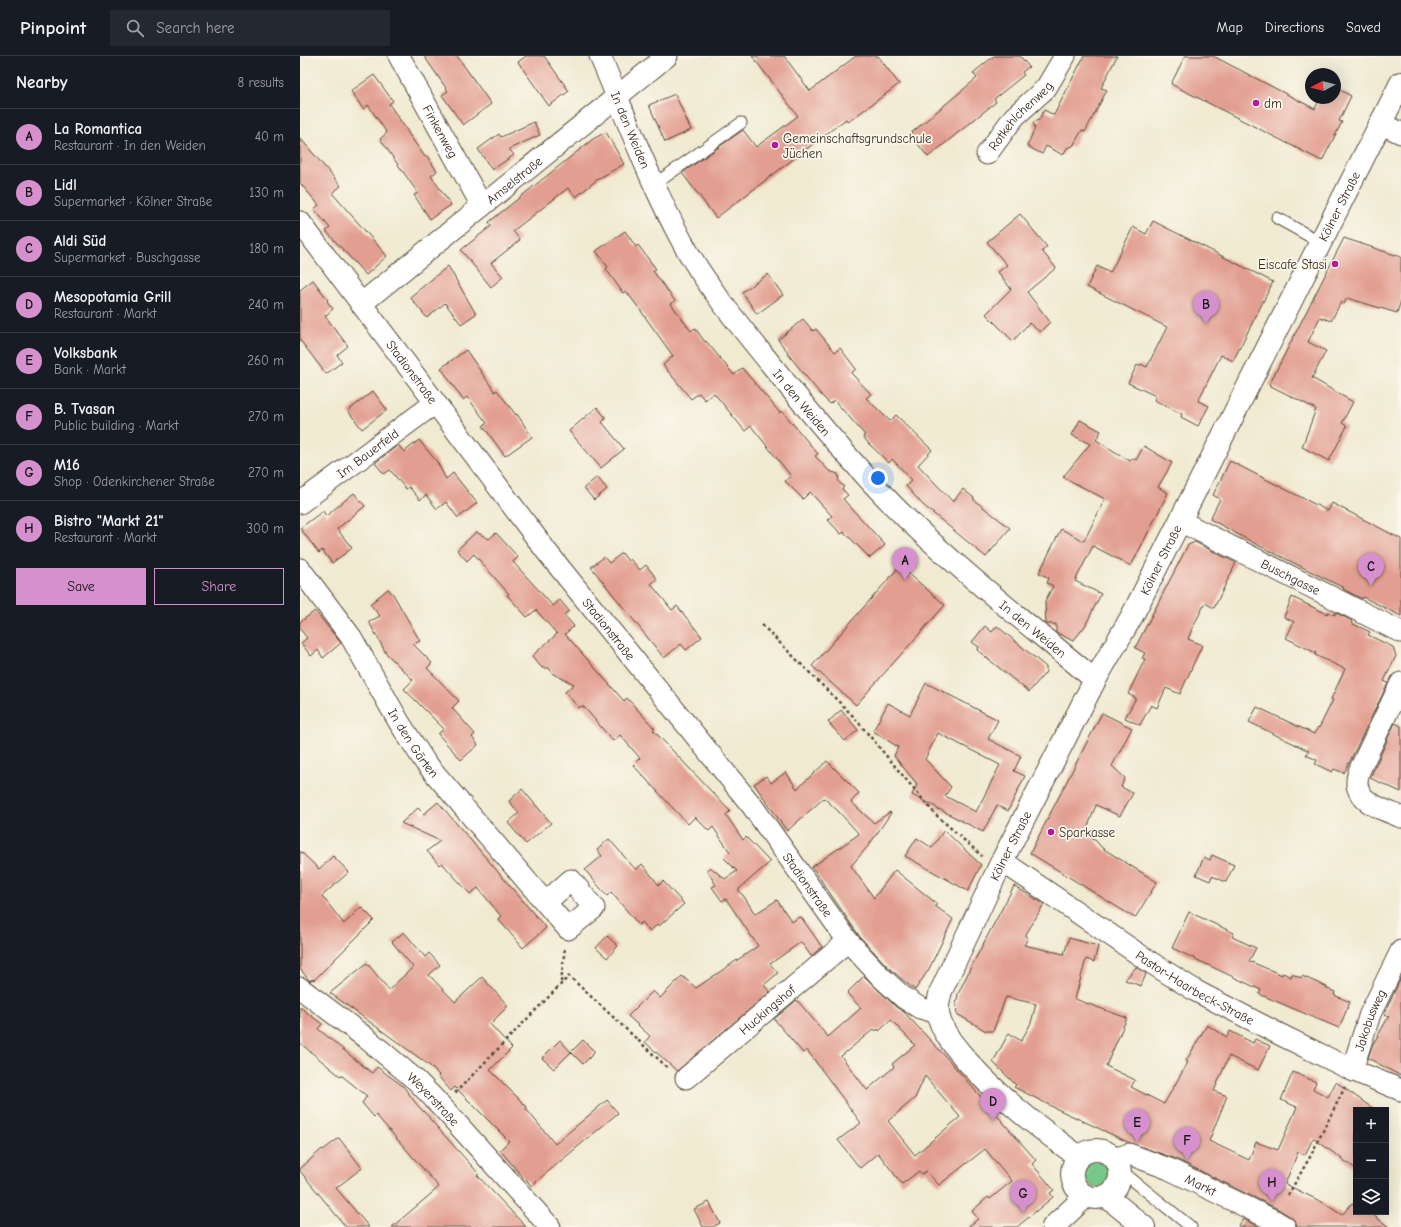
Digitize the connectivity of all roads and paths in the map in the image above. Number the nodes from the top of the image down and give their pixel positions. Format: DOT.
graph roads {
  1 [pos="399,56"];
  2 [pos="600,56"];
  3 [pos="667,56"];
  4 [pos="1065,56"];
  5 [pos="1401,83"];
  6 [pos="618,96"];
  7 [pos="741,123"];
  8 [pos="1380,123"];
  9 [pos="1401,133"];
  10 [pos="987,154"];
  11 [pos="655,184"];
  12 [pos="482,206"];
  13 [pos="1277,218"];
  14 [pos="300,222"];
  15 [pos="1320,242"];
  16 [pos="361,304"];
  17 [pos="435,403"];
  18 [pos="300,503"];
  19 [pos="1180,521"];
  20 [pos="300,569"];
  21 [pos="762,625"];
  22 [pos="1401,632"];
  23 [pos="1095,680"];
  24 [pos="1401,683"];
  25 [pos="1401,817"];
  26 [pos="999,865"];
  27 [pos="546,902"];
  28 [pos="568,929"];
  29 [pos="848,942"];
  30 [pos="1401,951"];
  31 [pos="561,983"];
  32 [pos="300,988"];
  33 [pos="938,1013"];
  34 [pos="1352,1070"];
  35 [pos="686,1078"];
  36 [pos="1401,1090"];
  37 [pos="442,1107"];
  38 [pos="1079,1156"];
  39 [pos="1117,1164"];
  40 [pos="1288,1195"];
  41 [pos="1096,1196"];
  42 [pos="550,1227"];
  43 [pos="1053,1227"];
  44 [pos="1144,1227"];
  45 [pos="1191,1227"];
  46 [pos="1285,1227"];
  1 -- 12 [label="street, Finkenweg"];
  2 -- 6 [label="street, In den Weiden"];
  3 -- 6 [label="street, Amselstraße"];
  4 -- 10 [label="street, Rotkehlchenweg"];
  5 -- 8 [label="main road, Kölner Straße"];
  6 -- 11 [label="street, In den Weiden"];
  6 -- 12 [label="street, Amselstraße"];
  7 -- 11 [label="lane"];
  8 -- 9 [label="street"];
  8 -- 15 [label="main road, Kölner Straße"];
  11 -- 23 [label="street, In den Weiden"];
  12 -- 16 [label="street, Amselstraße"];
  13 -- 15 [label="lane"];
  14 -- 16 [label="street, Stadionstraße"];
  15 -- 19 [label="main road, Kölner Straße"];
  16 -- 17 [label="street, Stadionstraße"];
  17 -- 18 [label="street, Im Bauerfeld"];
  17 -- 29 [label="street, Stadionstraße"];
  19 -- 22 [label="street, Buschgasse"];
  19 -- 23 [label="main road, Kölner Straße"];
  20 -- 27 [label="street, In den Gärten"];
  21 -- 26 [label="path"];
  23 -- 26 [label="main road, Kölner Straße"];
  24 -- 25 [label="street"];
  26 -- 33 [label="main road, Kölner Straße"];
  26 -- 34 [label="street, Pastor-Haarbeck-Straße"];
  27 -- 28 [label="street, In den Gärten"];
  27 -- 28 [label="street"];
  28 -- 31 [label="path"];
  29 -- 33 [label="street, Stadionstraße"];
  29 -- 35 [label="street, Huckingshof"];
  30 -- 34 [label="street, Jakobusweg"];
  31 -- 35 [label="path"];
  31 -- 37 [label="path"];
  32 -- 37 [label="street, Weyerstraße"];
  33 -- 38 [label="main road, Kölner Straße"];
  34 -- 36 [label="street, Pastor-Haarbeck-Straße"];
  34 -- 40 [label="path"];
  37 -- 42 [label="street, Weyerstraße"];
  38 -- 39 [label="main road"];
  38 -- 41 [label="main road"];
  39 -- 41 [label="main road"];
  39 -- 45 [label="lane"];
  39 -- 46 [label="street, Markt"];
  41 -- 43 [label="main road"];
  41 -- 44 [label="main road"];
}
